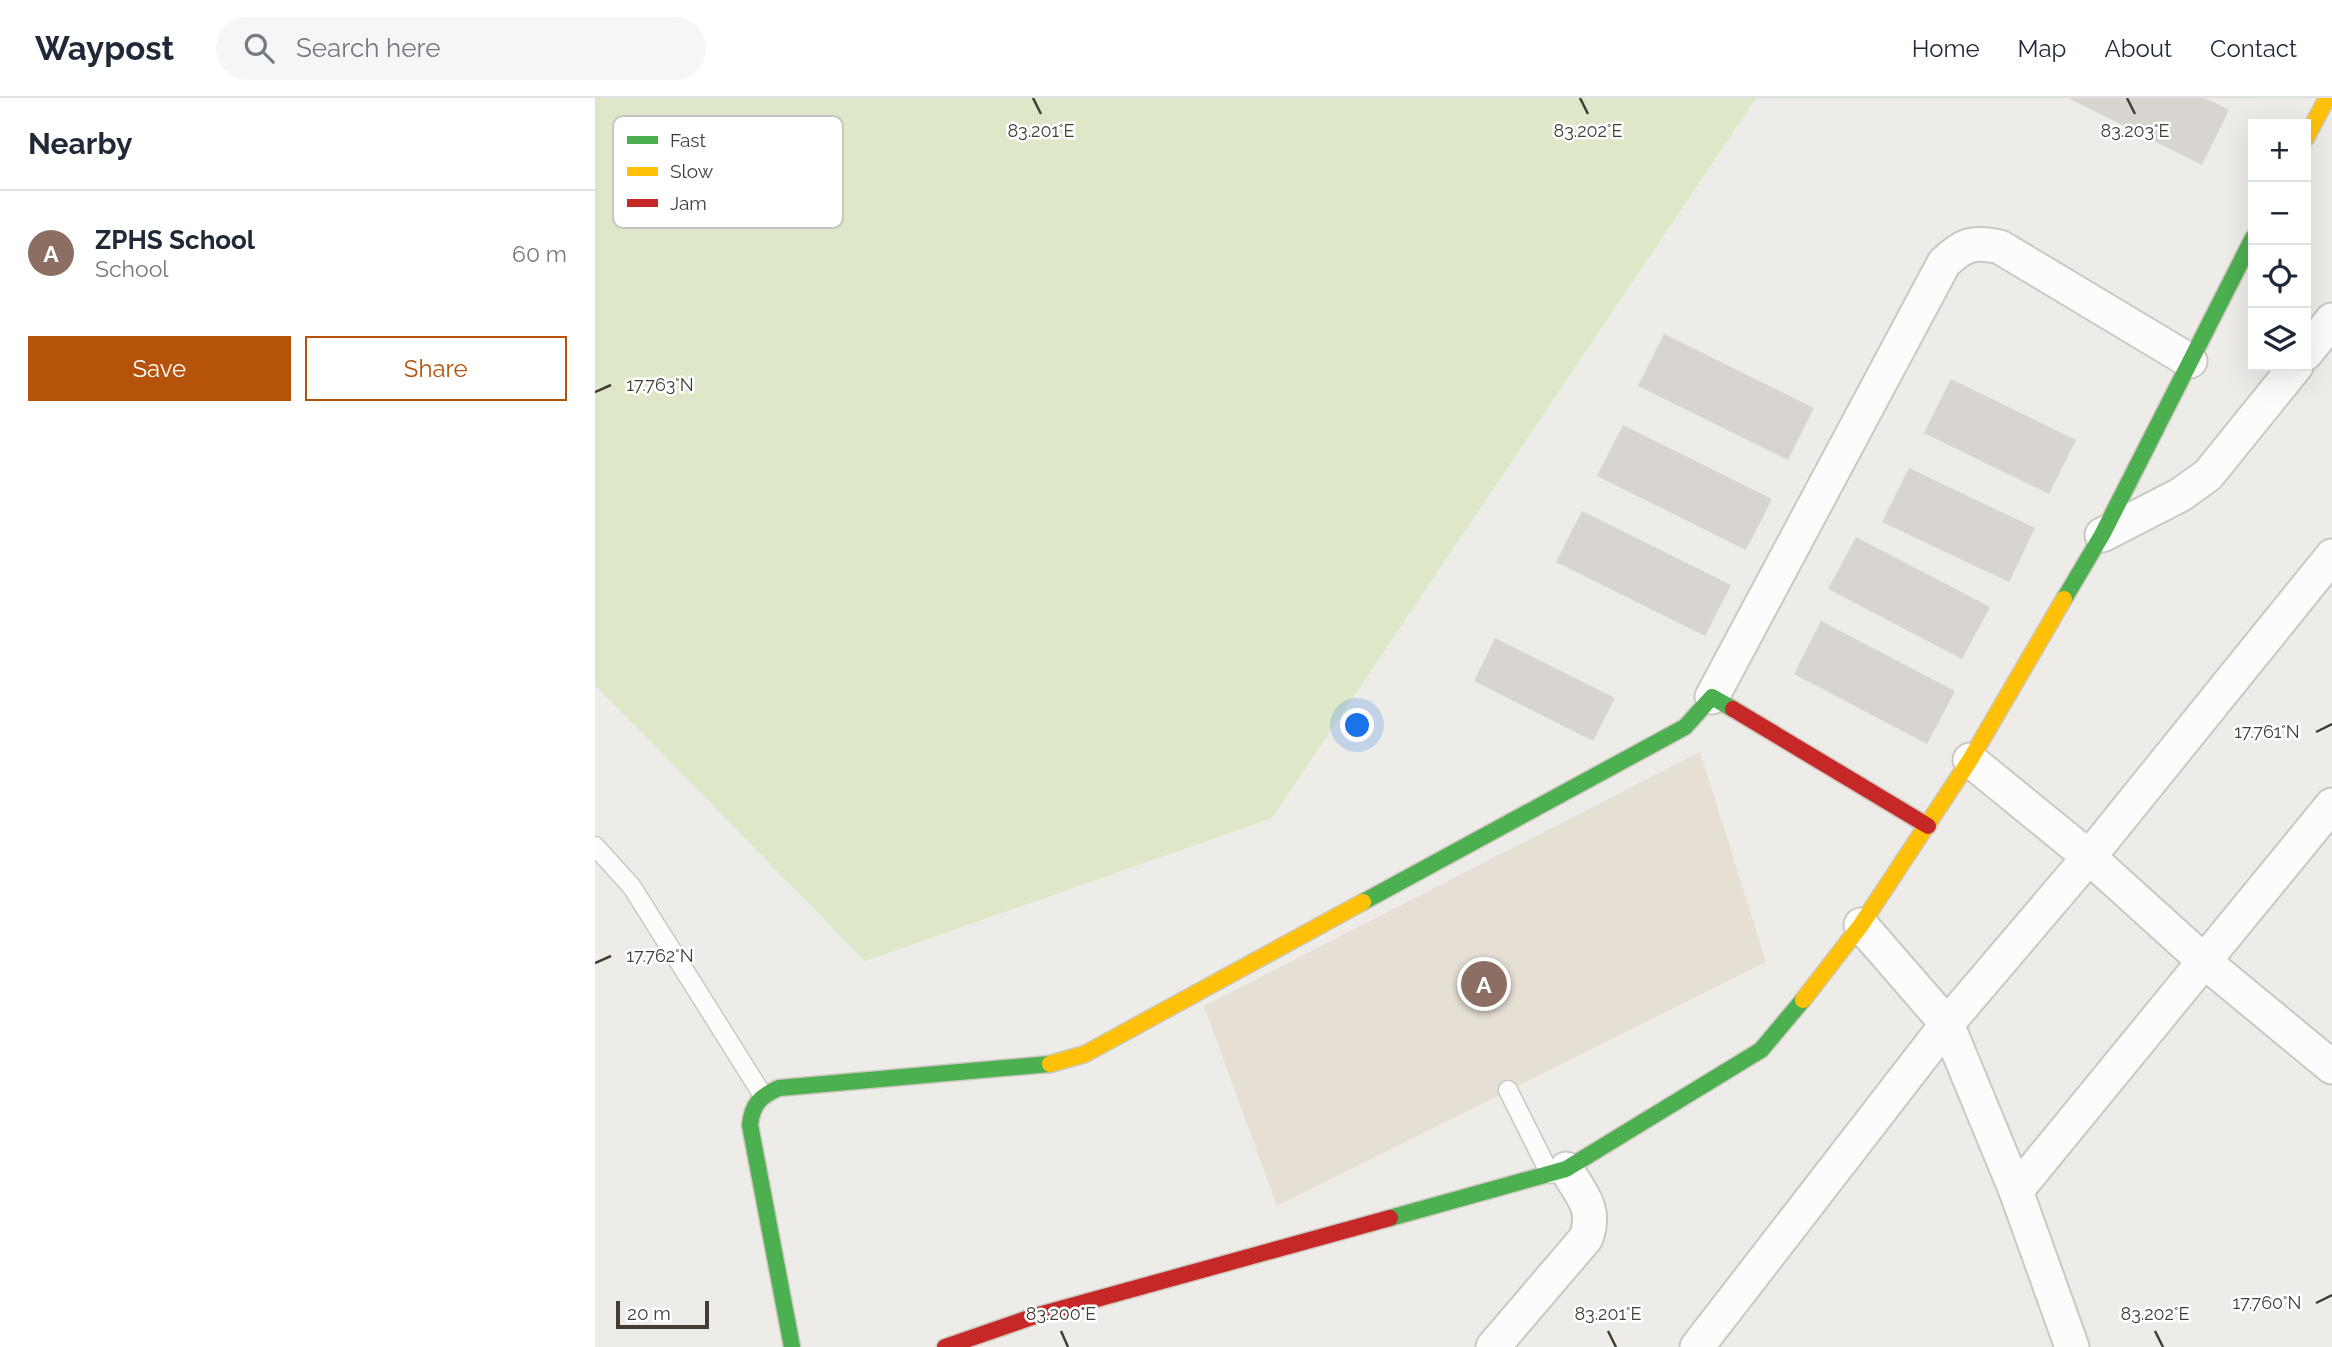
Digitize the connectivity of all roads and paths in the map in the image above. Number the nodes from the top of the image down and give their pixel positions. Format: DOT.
graph roads {
  1 [pos="2327,98"];
  2 [pos="2311,128"];
  3 [pos="2249,245"];
  4 [pos="2332,320"];
  5 [pos="2311,347"];
  6 [pos="2190,361"];
  7 [pos="2291,371"];
  8 [pos="2102,535"];
  9 [pos="2332,555"];
  10 [pos="1711,697"];
  11 [pos="1970,760"];
  12 [pos="2332,805"];
  13 [pos="1928,826"];
  14 [pos="595,846"];
  15 [pos="2089,857"];
  16 [pos="1860,925"];
  17 [pos="2205,962"];
  18 [pos="1947,1024"];
  19 [pos="2327,1053"];
  20 [pos="1508,1090"];
  21 [pos="762,1094"];
  22 [pos="1558,1171"];
  23 [pos="2016,1191"];
  24 [pos="792,1347"];
  25 [pos="945,1347"];
  26 [pos="1493,1347"];
  27 [pos="1697,1347"];
  28 [pos="2072,1347"];
  1 -- 2 [label="street"];
  3 -- 6 [label="street"];
  4 -- 5 [label="street"];
  6 -- 8 [label="street"];
  6 -- 10 [label="street"];
  7 -- 8 [label="street"];
  8 -- 11 [label="street"];
  9 -- 15 [label="street"];
  10 -- 13 [label="street"];
  10 -- 21 [label="street"];
  11 -- 13 [label="street"];
  11 -- 15 [label="street"];
  12 -- 17 [label="street"];
  13 -- 16 [label="street"];
  14 -- 21 [label="lane"];
  15 -- 17 [label="street"];
  15 -- 18 [label="street"];
  16 -- 18 [label="street"];
  16 -- 22 [label="street"];
  17 -- 19 [label="street"];
  17 -- 23 [label="street"];
  18 -- 23 [label="street"];
  18 -- 27 [label="street"];
  20 -- 22 [label="lane"];
  21 -- 24 [label="street"];
  22 -- 25 [label="street"];
  22 -- 26 [label="street"];
  23 -- 28 [label="street"];
}
